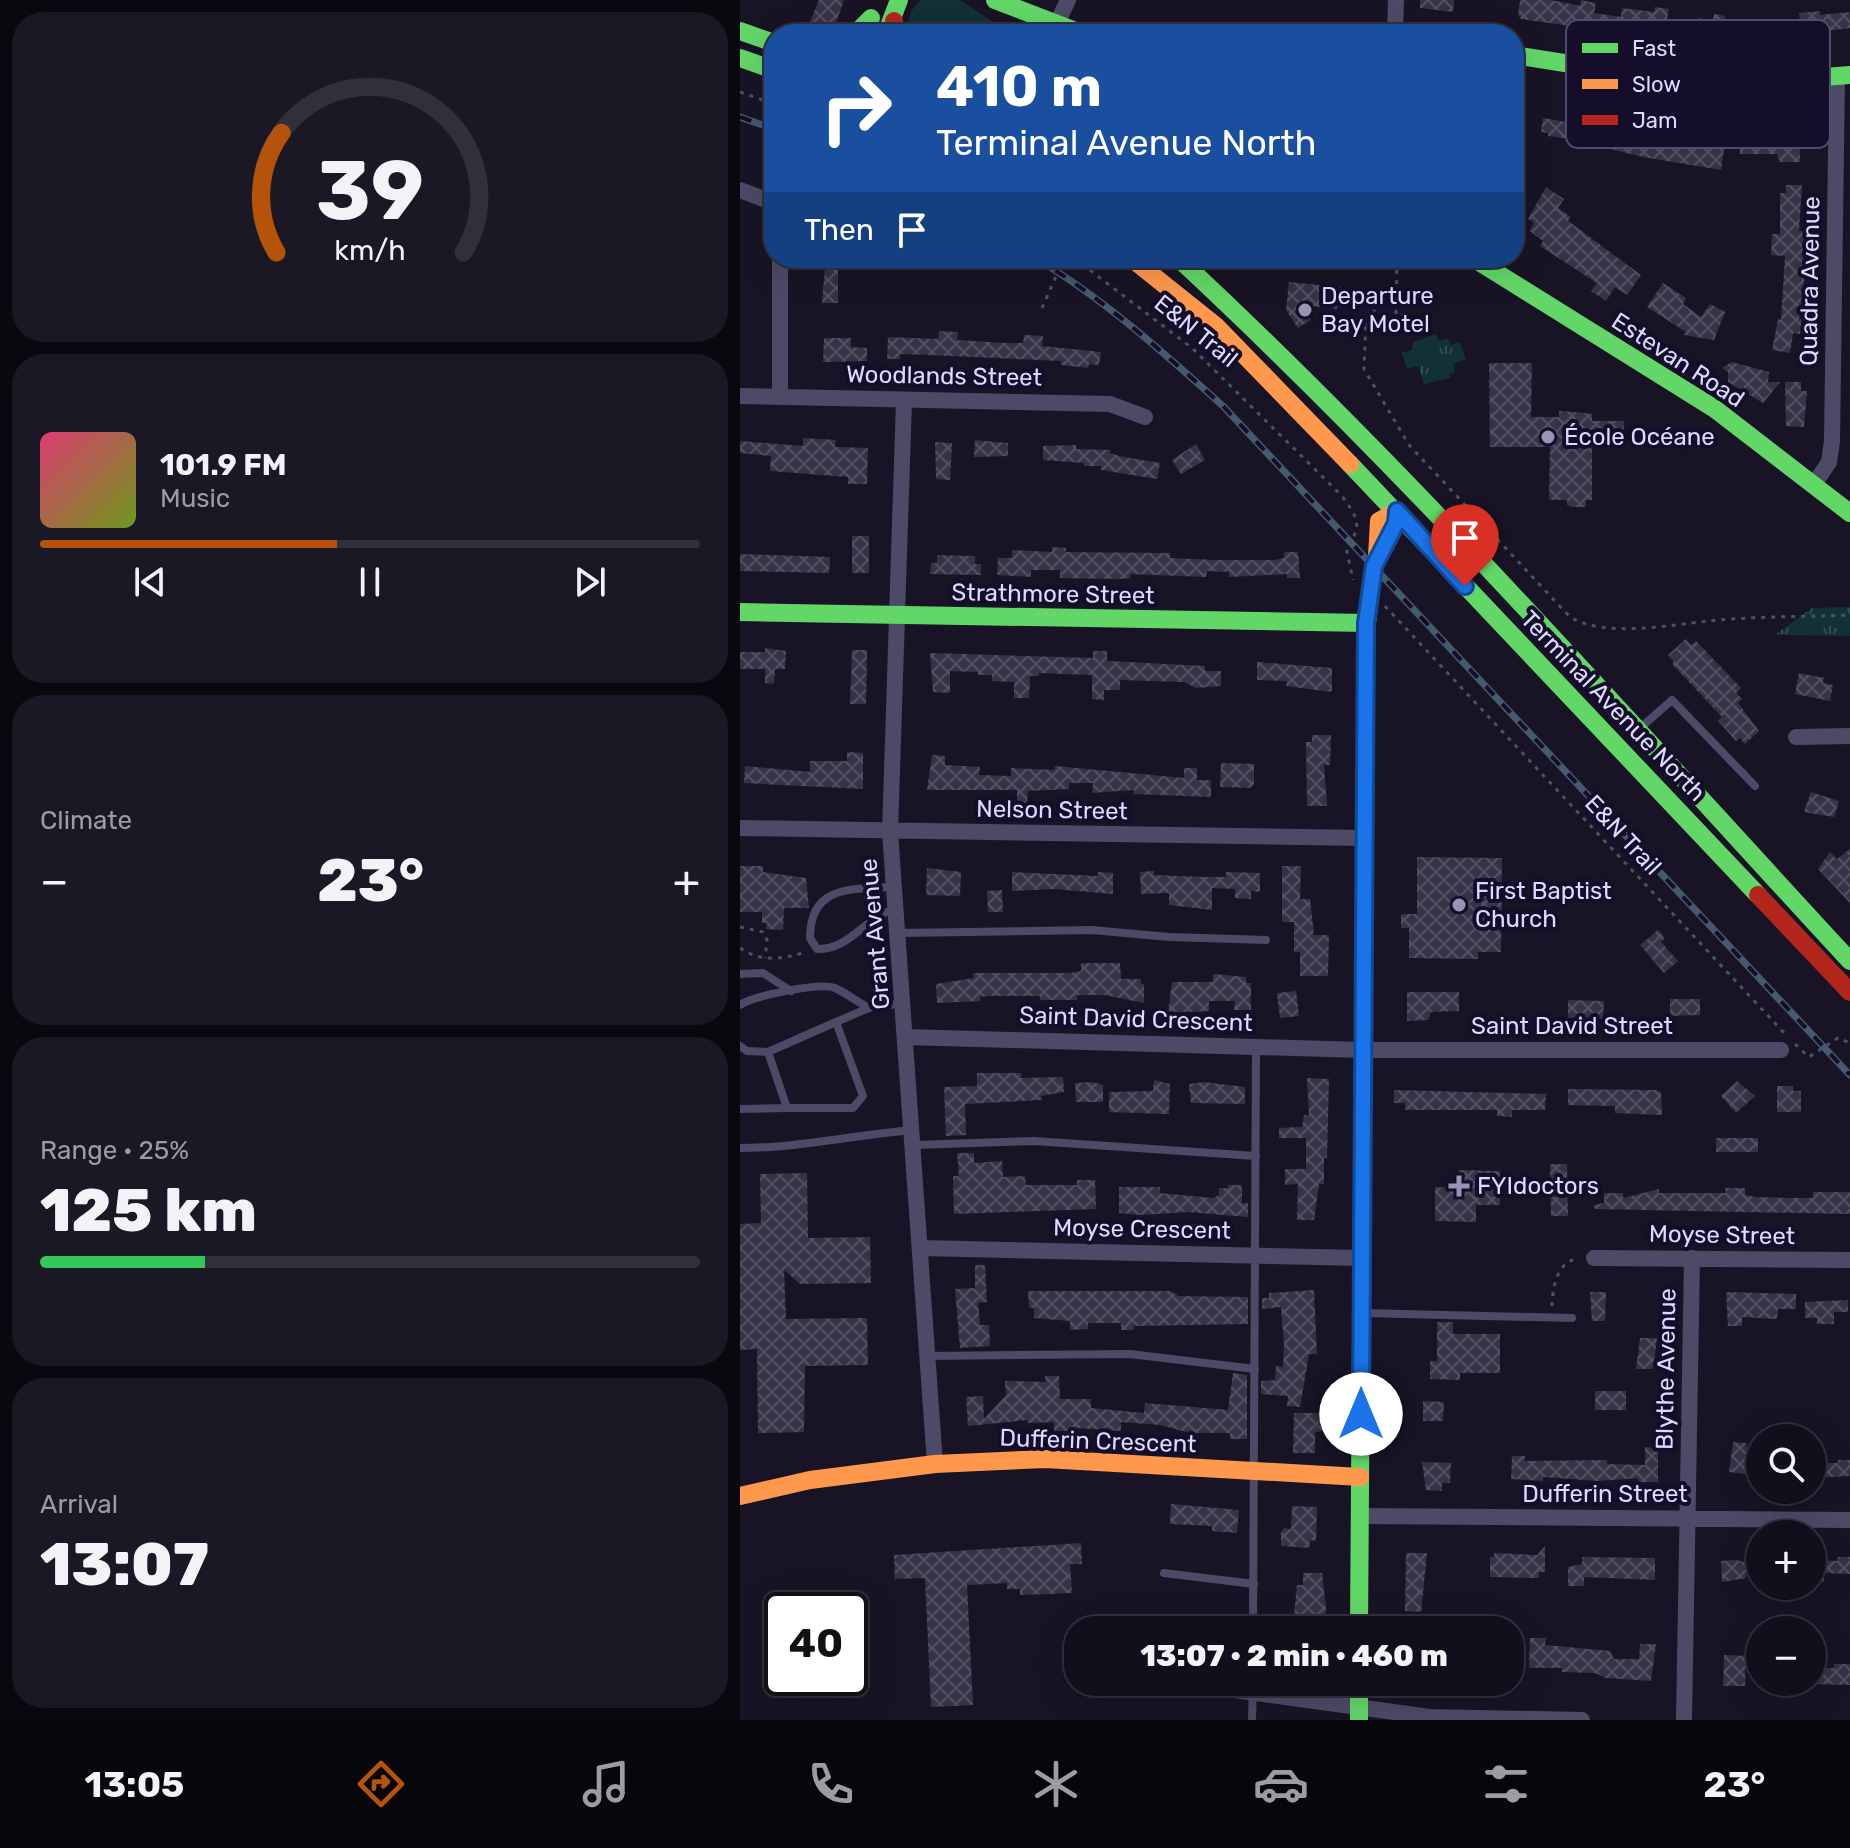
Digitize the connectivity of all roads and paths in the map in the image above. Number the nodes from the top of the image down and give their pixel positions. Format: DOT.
graph roads {
  1 [pos="915,0"];
  2 [pos="995,0"];
  3 [pos="1068,0"];
  4 [pos="1396,0"];
  5 [pos="894,21"];
  6 [pos="1057,23"];
  7 [pos="1395,24"];
  8 [pos="740,31"];
  9 [pos="764,39"];
  10 [pos="1524,57"];
  11 [pos="740,58"];
  12 [pos="1566,63"];
  13 [pos="764,66"];
  14 [pos="1844,75"];
  15 [pos="740,92"];
  16 [pos="764,100"];
  17 [pos="740,190"];
  18 [pos="764,203"];
  19 [pos="780,268"];
  20 [pos="1060,268"];
  21 [pos="1087,268"];
  22 [pos="1144,268"];
  23 [pos="1189,268"];
  24 [pos="1397,268"];
  25 [pos="1489,268"];
  26 [pos="1042,308"];
  27 [pos="1375,310"];
  28 [pos="1366,324"];
  29 [pos="1278,351"];
  30 [pos="740,396"];
  31 [pos="780,397"];
  32 [pos="904,400"];
  33 [pos="1145,417"];
  34 [pos="1815,483"];
  35 [pos="1397,511"];
  36 [pos="1850,513"];
  37 [pos="1351,591"];
  38 [pos="1515,599"];
  39 [pos="1377,602"];
  40 [pos="740,612"];
  41 [pos="899,615"];
  42 [pos="1850,615"];
  43 [pos="1366,623"];
  44 [pos="1638,729"];
  45 [pos="1850,736"];
  46 [pos="1796,737"];
  47 [pos="1755,786"];
  48 [pos="740,828"];
  49 [pos="890,832"];
  50 [pos="1364,838"];
  51 [pos="893,887"];
  52 [pos="894,909"];
  53 [pos="740,927"];
  54 [pos="897,933"];
  55 [pos="1266,940"];
  56 [pos="740,948"];
  57 [pos="817,949"];
  58 [pos="765,958"];
  59 [pos="1850,961"];
  60 [pos="740,974"];
  61 [pos="792,992"];
  62 [pos="1850,992"];
  63 [pos="905,1003"];
  64 [pos="740,1005"];
  65 [pos="869,1008"];
  66 [pos="836,1022"];
  67 [pos="907,1037"];
  68 [pos="1850,1043"];
  69 [pos="740,1046"];
  70 [pos="1256,1047"];
  71 [pos="1362,1050"];
  72 [pos="1781,1050"];
  73 [pos="768,1052"];
  74 [pos="787,1108"];
  75 [pos="740,1109"];
  76 [pos="914,1138"];
  77 [pos="740,1148"];
  78 [pos="1256,1156"];
  79 [pos="921,1248"];
  80 [pos="1256,1256"];
  81 [pos="1362,1258"];
  82 [pos="1594,1258"];
  83 [pos="1692,1258"];
  84 [pos="1850,1260"];
  85 [pos="1361,1313"];
  86 [pos="1552,1318"];
  87 [pos="1572,1318"];
  88 [pos="927,1356"];
  89 [pos="1255,1369"];
  90 [pos="935,1464"];
  91 [pos="1254,1472"];
  92 [pos="1360,1477"];
  93 [pos="740,1496"];
  94 [pos="1360,1516"];
  95 [pos="1687,1518"];
  96 [pos="1850,1520"];
  97 [pos="1164,1573"];
  98 [pos="1254,1584"];
  99 [pos="1253,1616"];
  100 [pos="1359,1616"];
  101 [pos="1253,1696"];
  102 [pos="1284,1696"];
  103 [pos="1359,1715"];
  104 [pos="1252,1720"];
  105 [pos="1582,1720"];
  106 [pos="1684,1720"];
  1 -- 5 [label="street"];
  2 -- 6 [label="street"];
  3 -- 6 [label="street"];
  4 -- 7 [label="street"];
  8 -- 9 [label="street"];
  10 -- 12 [label="street"];
  11 -- 13 [label="street"];
  14 -- 34 [label="street, Quadra Avenue"];
  15 -- 16 [label="path"];
  17 -- 18 [label="street"];
  19 -- 31 [label="street"];
  20 -- 26 [label="path"];
  21 -- 37 [label="path, E&N Trail"];
  22 -- 35 [label="street, Terminal Avenue North"];
  23 -- 29 [label="street, Terminal Avenue North"];
  24 -- 28 [label="path"];
  25 -- 34 [label="street, Estevan Road"];
  27 -- 28 [label="path"];
  28 -- 42 [label="path"];
  29 -- 35 [label="street"];
  29 -- 38 [label="street, Terminal Avenue North"];
  30 -- 31 [label="street, Woodlands Street"];
  31 -- 32 [label="street, Woodlands Street"];
  32 -- 33 [label="street, Woodlands Street"];
  32 -- 41 [label="street, Grant Avenue"];
  34 -- 36 [label="street, Estevan Road"];
  35 -- 38 [label="street"];
  35 -- 43 [label="street"];
  35 -- 62 [label="street, Terminal Avenue North"];
  38 -- 44 [label="street, Terminal Avenue North"];
  39 -- 68 [label="path, E&N Trail"];
  40 -- 41 [label="street, Strathmore Street"];
  41 -- 43 [label="street, Strathmore Street"];
  41 -- 49 [label="street, Grant Avenue"];
  43 -- 50 [label="street"];
  44 -- 47 [label="lane"];
  44 -- 59 [label="street, Terminal Avenue North"];
  45 -- 46 [label="street"];
  48 -- 49 [label="street, Nelson Street"];
  49 -- 50 [label="street, Nelson Street"];
  49 -- 51 [label="street, Grant Avenue"];
  50 -- 71 [label="street"];
  51 -- 52 [label="street, Grant Avenue"];
  51 -- 57 [label="lane"];
  52 -- 54 [label="street, Grant Avenue"];
  52 -- 57 [label="lane"];
  53 -- 58 [label="path"];
  54 -- 55 [label="lane"];
  54 -- 63 [label="street, Grant Avenue"];
  56 -- 58 [label="path"];
  57 -- 58 [label="path"];
  60 -- 61 [label="lane"];
  61 -- 64 [label="lane"];
  61 -- 65 [label="lane"];
  63 -- 65 [label="lane"];
  63 -- 67 [label="street, Grant Avenue"];
  65 -- 66 [label="lane"];
  66 -- 73 [label="lane"];
  66 -- 74 [label="lane"];
  67 -- 70 [label="street, Saint David Crescent"];
  67 -- 76 [label="street, Grant Avenue"];
  69 -- 73 [label="lane"];
  70 -- 71 [label="street, Saint David Crescent"];
  70 -- 78 [label="lane"];
  71 -- 72 [label="street, Saint David Street"];
  71 -- 81 [label="street"];
  73 -- 74 [label="lane"];
  74 -- 75 [label="lane"];
  76 -- 77 [label="lane"];
  76 -- 78 [label="lane"];
  76 -- 79 [label="street, Grant Avenue"];
  78 -- 80 [label="lane"];
  79 -- 80 [label="street, Moyse Crescent"];
  79 -- 88 [label="street, Grant Avenue"];
  80 -- 81 [label="street, Moyse Crescent"];
  80 -- 89 [label="lane"];
  81 -- 85 [label="street"];
  82 -- 83 [label="street, Moyse Street"];
  82 -- 86 [label="path"];
  83 -- 84 [label="street, Moyse Street"];
  83 -- 95 [label="street, Blythe Avenue"];
  85 -- 86 [label="lane"];
  85 -- 92 [label="street"];
  86 -- 87 [label="lane"];
  88 -- 89 [label="lane"];
  88 -- 90 [label="street, Grant Avenue"];
  89 -- 91 [label="lane"];
  90 -- 91 [label="street, Dufferin Crescent"];
  90 -- 93 [label="street, Dufferin Crescent"];
  91 -- 92 [label="street, Dufferin Crescent"];
  91 -- 98 [label="lane"];
  92 -- 94 [label="street"];
  94 -- 95 [label="street, Dufferin Street"];
  94 -- 100 [label="street"];
  95 -- 96 [label="street, Dufferin Street"];
  95 -- 106 [label="street, Blythe Avenue"];
  97 -- 98 [label="lane"];
  98 -- 99 [label="lane"];
  101 -- 104 [label="lane"];
  102 -- 103 [label="street"];
  103 -- 105 [label="street"];
}
